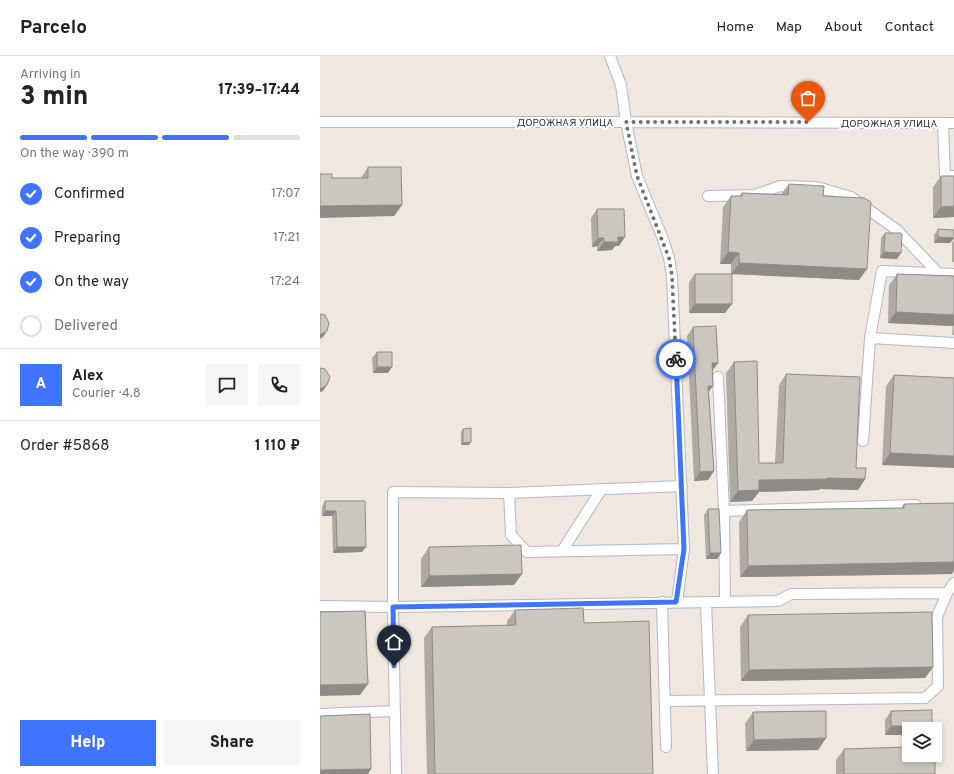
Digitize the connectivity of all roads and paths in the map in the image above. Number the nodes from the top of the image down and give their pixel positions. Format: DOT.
graph roads {
  1 [pos="610,56"];
  2 [pos="320,122"];
  3 [pos="626,122"];
  4 [pos="943,123"];
  5 [pos="954,123"];
  6 [pos="954,176"];
  7 [pos="708,196"];
  8 [pos="938,273"];
  9 [pos="954,274"];
  10 [pos="870,338"];
  11 [pos="954,342"];
  12 [pos="718,377"];
  13 [pos="863,441"];
  14 [pos="682,486"];
  15 [pos="601,490"];
  16 [pos="509,493"];
  17 [pos="922,505"];
  18 [pos="724,510"];
  19 [pos="684,549"];
  20 [pos="562,551"];
  21 [pos="954,583"];
  22 [pos="947,593"];
  23 [pos="725,601"];
  24 [pos="662,602"];
  25 [pos="676,602"];
  26 [pos="706,602"];
  27 [pos="320,606"];
  28 [pos="393,607"];
  29 [pos="710,700"];
  30 [pos="665,701"];
  31 [pos="395,711"];
  32 [pos="320,714"];
  33 [pos="666,747"];
  34 [pos="396,774"];
  35 [pos="713,774"];
  1 -- 3 [label="street"];
  2 -- 3 [label="street, ДОРОЖНАЯ УЛИЦА"];
  3 -- 4 [label="street, ДОРОЖНАЯ УЛИЦА"];
  3 -- 14 [label="street"];
  4 -- 5 [label="street, ДОРОЖНАЯ УЛИЦА"];
  4 -- 6 [label="street"];
  7 -- 8 [label="street"];
  8 -- 9 [label="street"];
  8 -- 10 [label="street"];
  10 -- 11 [label="street"];
  10 -- 13 [label="street"];
  12 -- 18 [label="street"];
  14 -- 15 [label="street"];
  14 -- 19 [label="street"];
  15 -- 16 [label="street"];
  15 -- 20 [label="street"];
  16 -- 20 [label="street"];
  16 -- 28 [label="street"];
  17 -- 18 [label="street"];
  18 -- 23 [label="street"];
  19 -- 20 [label="street"];
  19 -- 25 [label="street"];
  21 -- 22 [label="street"];
  22 -- 23 [label="street"];
  22 -- 29 [label="street"];
  23 -- 26 [label="street"];
  24 -- 25 [label="street"];
  24 -- 28 [label="street"];
  24 -- 30 [label="street"];
  25 -- 26 [label="street"];
  26 -- 29 [label="street"];
  27 -- 28 [label="street"];
  28 -- 31 [label="street"];
  29 -- 30 [label="street"];
  29 -- 35 [label="street"];
  30 -- 33 [label="street"];
  31 -- 32 [label="street"];
  31 -- 34 [label="street"];
}
